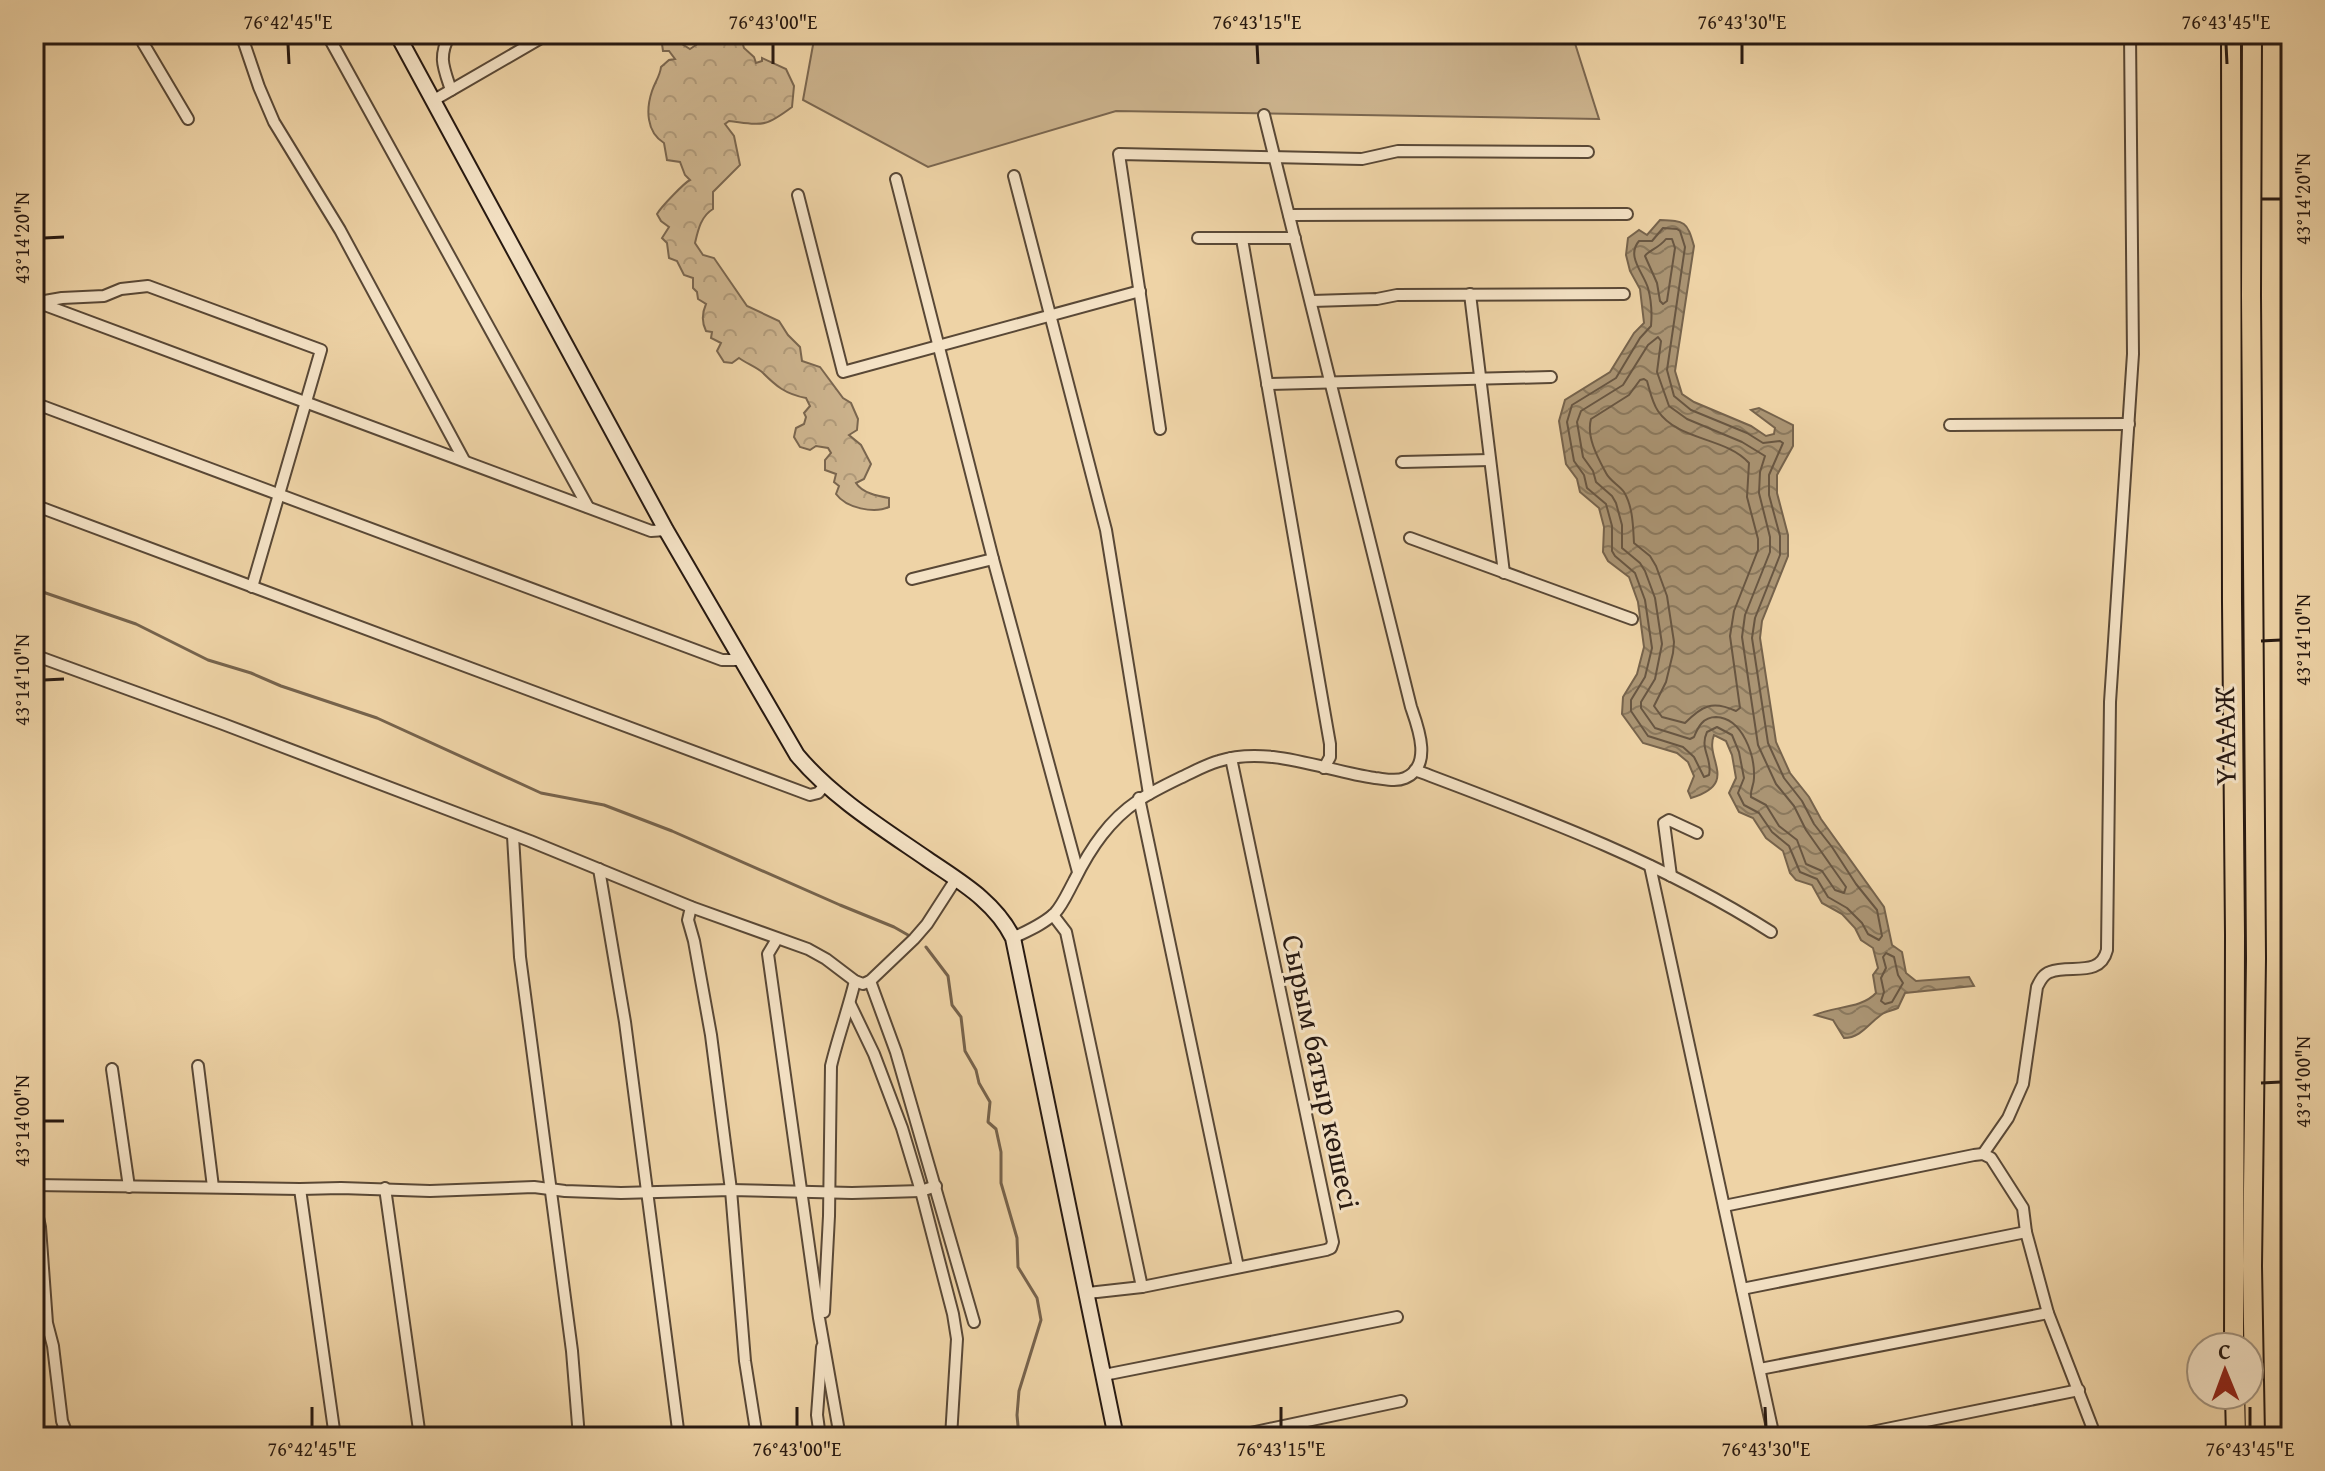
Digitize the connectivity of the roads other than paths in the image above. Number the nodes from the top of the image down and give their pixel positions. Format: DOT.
graph roads {
  1 [pos="155,34"];
  2 [pos="241,34"];
  3 [pos="327,34"];
  4 [pos="397,34"];
  5 [pos="450,34"];
  6 [pos="548,34"];
  7 [pos="2130,34"];
  8 [pos="2231,34"];
  9 [pos="2252,34"];
  10 [pos="451,90"];
  11 [pos="434,100"];
  12 [pos="1264,115"];
  13 [pos="188,119"];
  14 [pos="1588,152"];
  15 [pos="1274,157"];
  16 [pos="1014,176"];
  17 [pos="896,179"];
  18 [pos="798,195"];
  19 [pos="1627,214"];
  20 [pos="1289,215"];
  21 [pos="1198,238"];
  22 [pos="1295,238"];
  23 [pos="1242,239"];
  24 [pos="1140,291"];
  25 [pos="1470,294"];
  26 [pos="1624,294"];
  27 [pos="1312,301"];
  28 [pos="36,302"];
  29 [pos="1051,315"];
  30 [pos="938,346"];
  31 [pos="1551,377"];
  32 [pos="1480,379"];
  33 [pos="1332,383"];
  34 [pos="1267,384"];
  35 [pos="306,401"];
  36 [pos="34,403"];
  37 [pos="2129,424"];
  38 [pos="1950,425"];
  39 [pos="1160,429"];
  40 [pos="1490,460"];
  41 [pos="464,461"];
  42 [pos="1402,462"];
  43 [pos="279,494"];
  44 [pos="34,505"];
  45 [pos="588,507"];
  46 [pos="666,530"];
  47 [pos="1410,538"];
  48 [pos="993,559"];
  49 [pos="1504,573"];
  50 [pos="912,579"];
  51 [pos="252,587"];
  52 [pos="1632,619"];
  53 [pos="34,655"];
  54 [pos="742,660"];
  55 [pos="1231,758"];
  56 [pos="1324,768"];
  57 [pos="1415,770"];
  58 [pos="826,784"];
  59 [pos="1144,796"];
  60 [pos="1697,833"];
  61 [pos="513,836"];
  62 [pos="1650,866"];
  63 [pos="599,869"];
  64 [pos="1078,872"];
  65 [pos="1671,876"];
  66 [pos="956,879"];
  67 [pos="691,907"];
  68 [pos="1053,915"];
  69 [pos="1771,932"];
  70 [pos="1013,938"];
  71 [pos="777,939"];
  72 [pos="855,981"];
  73 [pos="870,981"];
  74 [pos="850,1004"];
  75 [pos="198,1066"];
  76 [pos="112,1069"];
  77 [pos="1983,1154"];
  78 [pos="34,1185"];
  79 [pos="936,1186"];
  80 [pos="129,1187"];
  81 [pos="213,1187"];
  82 [pos="385,1188"];
  83 [pos="551,1188"];
  84 [pos="300,1189"];
  85 [pos="731,1190"];
  86 [pos="802,1190"];
  87 [pos="647,1191"];
  88 [pos="921,1191"];
  89 [pos="829,1192"];
  90 [pos="34,1199"];
  91 [pos="1724,1206"];
  92 [pos="2026,1232"];
  93 [pos="1238,1267"];
  94 [pos="1142,1287"];
  95 [pos="1742,1289"];
  96 [pos="1088,1293"];
  97 [pos="2048,1313"];
  98 [pos="1397,1317"];
  99 [pos="974,1322"];
  100 [pos="823,1328"];
  101 [pos="2234,1331"];
  102 [pos="1760,1369"];
  103 [pos="1104,1375"];
  104 [pos="2079,1390"];
  105 [pos="1401,1401"];
  106 [pos="2235,1411"];
  107 [pos="68,1437"];
  108 [pos="335,1437"];
  109 [pos="420,1437"];
  110 [pos="579,1437"];
  111 [pos="679,1437"];
  112 [pos="757,1437"];
  113 [pos="820,1437"];
  114 [pos="840,1437"];
  115 [pos="951,1437"];
  116 [pos="1116,1437"];
  117 [pos="1232,1437"];
  118 [pos="1774,1437"];
  119 [pos="1847,1437"];
  120 [pos="2096,1437"];
  121 [pos="2236,1437"];
  122 [pos="2255,1437"];
  1 -- 13 [label="street"];
  2 -- 41 [label="street"];
  3 -- 45 [label="street"];
  4 -- 11 [label="main road"];
  5 -- 10 [label="street"];
  6 -- 10 [label="street"];
  7 -- 37 [label="street"];
  8 -- 101 [label="highway, ҮАААЖ"];
  9 -- 122 [label="highway, ҮАААЖ"];
  10 -- 11 [label="street"];
  11 -- 46 [label="main road"];
  12 -- 15 [label="street"];
  14 -- 15 [label="street"];
  15 -- 20 [label="street"];
  15 -- 24 [label="street"];
  16 -- 29 [label="street"];
  17 -- 30 [label="street"];
  18 -- 30 [label="street"];
  19 -- 20 [label="street"];
  20 -- 22 [label="street"];
  21 -- 23 [label="street"];
  22 -- 23 [label="street"];
  22 -- 27 [label="street"];
  23 -- 34 [label="street"];
  24 -- 29 [label="street"];
  24 -- 39 [label="street"];
  25 -- 26 [label="street"];
  25 -- 27 [label="street"];
  25 -- 32 [label="street"];
  27 -- 33 [label="street"];
  28 -- 35 [label="street"];
  28 -- 35 [label="street"];
  29 -- 30 [label="street"];
  29 -- 59 [label="street"];
  30 -- 48 [label="street"];
  31 -- 32 [label="street"];
  32 -- 33 [label="street"];
  32 -- 40 [label="street"];
  33 -- 34 [label="street"];
  33 -- 57 [label="street"];
  34 -- 56 [label="street"];
  35 -- 41 [label="street"];
  35 -- 43 [label="street"];
  36 -- 43 [label="street"];
  37 -- 38 [label="street"];
  37 -- 77 [label="street"];
  40 -- 42 [label="street"];
  40 -- 49 [label="street"];
  41 -- 45 [label="street"];
  43 -- 51 [label="street"];
  43 -- 54 [label="street"];
  44 -- 51 [label="street"];
  45 -- 46 [label="street"];
  46 -- 54 [label="main road"];
  47 -- 49 [label="street"];
  48 -- 50 [label="street"];
  48 -- 64 [label="street"];
  49 -- 52 [label="street"];
  51 -- 58 [label="street"];
  53 -- 61 [label="street"];
  54 -- 58 [label="main road"];
  55 -- 56 [label="street"];
  55 -- 59 [label="street"];
  55 -- 93 [label="street, Сырым батыр көшесі"];
  56 -- 57 [label="street"];
  57 -- 62 [label="street"];
  58 -- 66 [label="main road"];
  59 -- 64 [label="street"];
  59 -- 93 [label="street"];
  60 -- 65 [label="street"];
  61 -- 63 [label="street"];
  61 -- 83 [label="street"];
  62 -- 65 [label="street"];
  62 -- 91 [label="street"];
  63 -- 67 [label="street"];
  63 -- 87 [label="street"];
  64 -- 68 [label="street"];
  65 -- 69 [label="street"];
  66 -- 70 [label="main road"];
  66 -- 73 [label="street"];
  67 -- 71 [label="street"];
  67 -- 85 [label="street"];
  68 -- 70 [label="street"];
  68 -- 94 [label="street"];
  70 -- 96 [label="main road"];
  71 -- 72 [label="street"];
  71 -- 86 [label="street"];
  72 -- 73 [label="street"];
  72 -- 74 [label="street"];
  73 -- 79 [label="street"];
  74 -- 88 [label="street"];
  74 -- 89 [label="street"];
  75 -- 81 [label="street"];
  76 -- 80 [label="street"];
  77 -- 91 [label="street"];
  77 -- 92 [label="street"];
  78 -- 80 [label="street"];
  79 -- 88 [label="street"];
  79 -- 99 [label="street"];
  80 -- 81 [label="street"];
  81 -- 84 [label="street"];
  82 -- 83 [label="street"];
  82 -- 84 [label="street"];
  82 -- 109 [label="street"];
  83 -- 87 [label="street"];
  83 -- 110 [label="street"];
  84 -- 108 [label="street"];
  85 -- 86 [label="street"];
  85 -- 87 [label="street"];
  85 -- 112 [label="street"];
  86 -- 89 [label="street"];
  86 -- 100 [label="street"];
  87 -- 111 [label="street"];
  88 -- 89 [label="street"];
  88 -- 115 [label="street"];
  89 -- 100 [label="street"];
  90 -- 107 [label="street"];
  91 -- 95 [label="street"];
  92 -- 95 [label="street"];
  92 -- 97 [label="street"];
  93 -- 94 [label="street, Сырым батыр көшесі"];
  94 -- 96 [label="street, Сырым батыр көшесі"];
  95 -- 102 [label="street"];
  96 -- 103 [label="main road"];
  97 -- 102 [label="street"];
  97 -- 104 [label="street"];
  98 -- 103 [label="street"];
  100 -- 113 [label="street"];
  100 -- 114 [label="street"];
  102 -- 118 [label="street"];
  103 -- 116 [label="main road"];
  104 -- 119 [label="street"];
  104 -- 120 [label="street"];
  105 -- 117 [label="street"];
  106 -- 121 [label="highway"];
}
